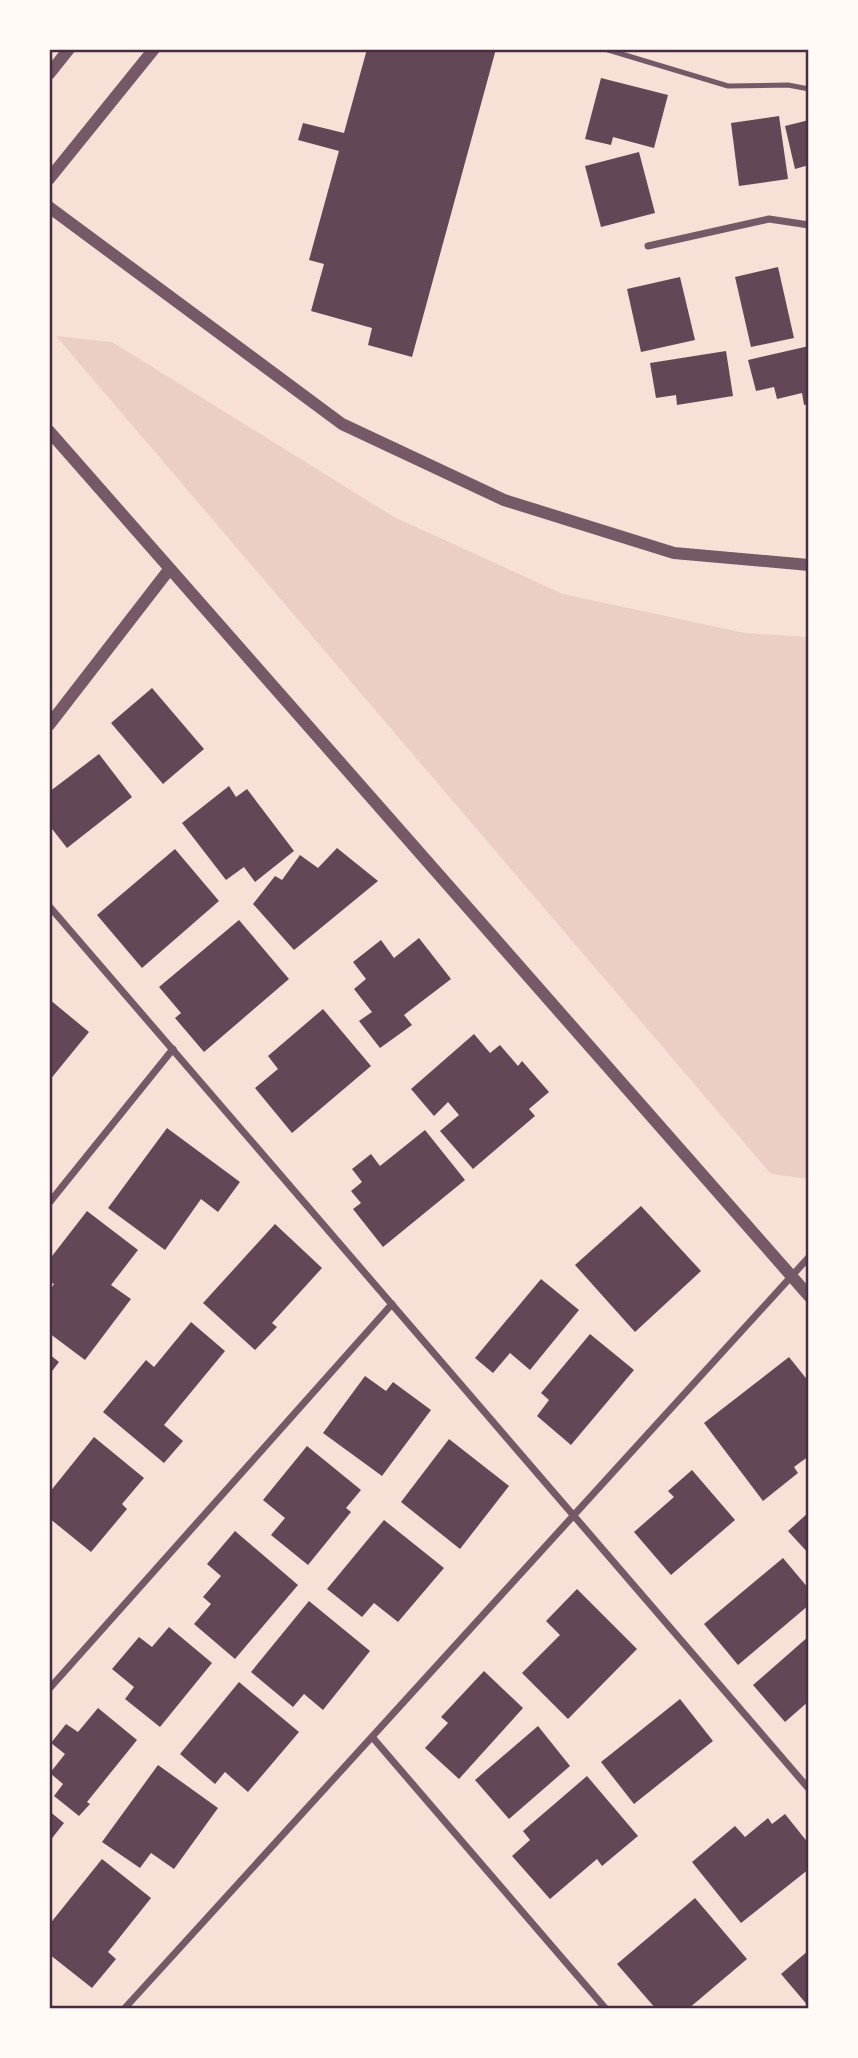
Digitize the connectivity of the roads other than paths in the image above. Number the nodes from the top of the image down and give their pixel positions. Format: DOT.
graph roads {
  1 [pos="69,49"];
  2 [pos="154,49"];
  3 [pos="605,49"];
  4 [pos="49,74"];
  5 [pos="809,89"];
  6 [pos="49,179"];
  7 [pos="49,207"];
  8 [pos="809,225"];
  9 [pos="648,246"];
  10 [pos="49,431"];
  11 [pos="809,565"];
  12 [pos="169,571"];
  13 [pos="49,725"];
  14 [pos="49,906"];
  15 [pos="173,1049"];
  16 [pos="49,1203"];
  17 [pos="809,1257"];
  18 [pos="792,1277"];
  19 [pos="809,1296"];
  20 [pos="392,1304"];
  21 [pos="573,1514"];
  22 [pos="49,1689"];
  23 [pos="373,1738"];
  24 [pos="809,1789"];
  25 [pos="124,2009"];
  26 [pos="606,2009"];
  1 -- 4 [label="street"];
  2 -- 6 [label="street"];
  3 -- 5 [label="lane"];
  7 -- 11 [label="street"];
  8 -- 9 [label="street"];
  10 -- 12 [label="street"];
  12 -- 13 [label="street"];
  12 -- 18 [label="street"];
  14 -- 15 [label="street"];
  15 -- 16 [label="street"];
  15 -- 20 [label="street"];
  17 -- 18 [label="street"];
  18 -- 19 [label="street"];
  18 -- 21 [label="street"];
  20 -- 21 [label="street"];
  20 -- 22 [label="street"];
  21 -- 23 [label="street"];
  21 -- 24 [label="street"];
  23 -- 25 [label="street"];
  23 -- 26 [label="street"];
}
